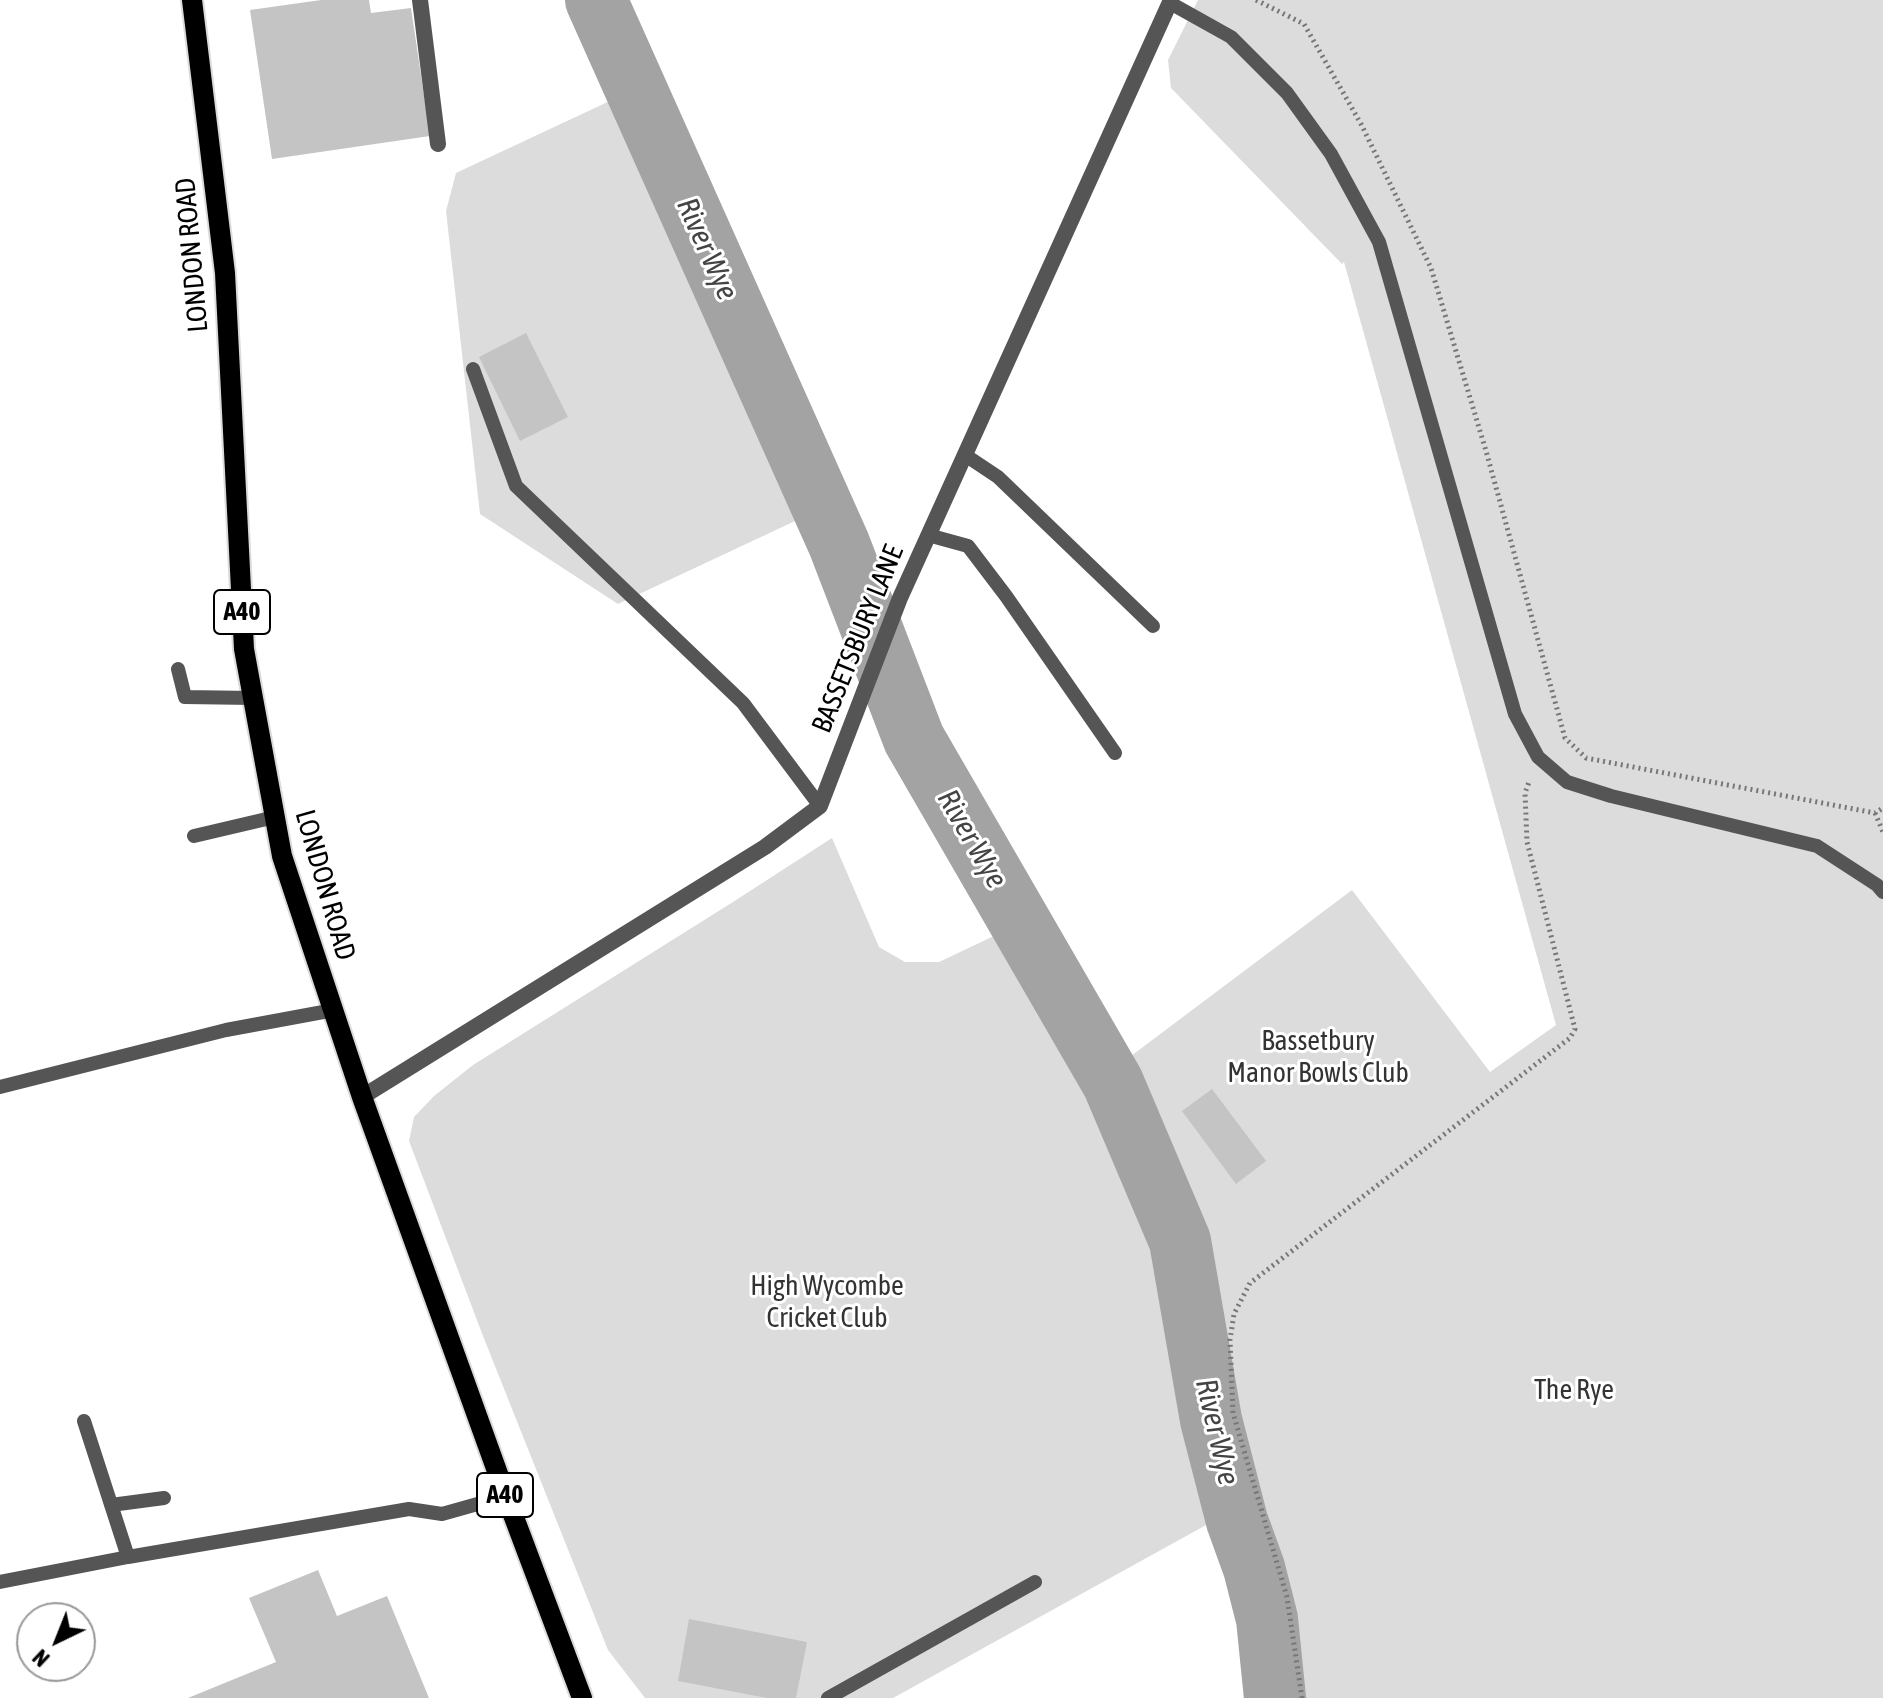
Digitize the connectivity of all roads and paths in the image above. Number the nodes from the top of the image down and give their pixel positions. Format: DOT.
graph roads {
  1 [pos="192,0"];
  2 [pos="420,0"];
  3 [pos="1256,0"];
  4 [pos="1171,1"];
  5 [pos="438,144"];
  6 [pos="473,369"];
  7 [pos="965,455"];
  8 [pos="928,535"];
  9 [pos="1153,626"];
  10 [pos="178,669"];
  11 [pos="253,698"];
  12 [pos="1115,753"];
  13 [pos="1538,757"];
  14 [pos="820,806"];
  15 [pos="1883,808"];
  16 [pos="1875,813"];
  17 [pos="275,817"];
  18 [pos="1883,832"];
  19 [pos="194,836"];
  20 [pos="1883,892"];
  21 [pos="334,1010"];
  22 [pos="0,1087"];
  23 [pos="362,1097"];
  24 [pos="84,1421"];
  25 [pos="506,1496"];
  26 [pos="164,1498"];
  27 [pos="111,1505"];
  28 [pos="128,1557"];
  29 [pos="0,1582"];
  30 [pos="1035,1582"];
  31 [pos="582,1698"];
  32 [pos="828,1698"];
  33 [pos="1302,1698"];
  1 -- 11 [label="main road, LONDON ROAD / A40"];
  2 -- 5 [label="street"];
  3 -- 16 [label="path"];
  4 -- 7 [label="street, BASSETSBURY LANE"];
  4 -- 13 [label="lane"];
  6 -- 14 [label="lane"];
  7 -- 8 [label="street, BASSETSBURY LANE"];
  7 -- 9 [label="lane"];
  8 -- 12 [label="lane"];
  8 -- 14 [label="street, BASSETSBURY LANE"];
  10 -- 11 [label="lane"];
  11 -- 17 [label="main road, LONDON ROAD / A40"];
  13 -- 20 [label="lane"];
  13 -- 33 [label="path"];
  14 -- 23 [label="street"];
  15 -- 16 [label="path"];
  16 -- 18 [label="path"];
  17 -- 19 [label="lane"];
  17 -- 21 [label="main road, LONDON ROAD / A40"];
  21 -- 22 [label="lane"];
  21 -- 23 [label="main road, LONDON ROAD / A40"];
  23 -- 25 [label="main road, LONDON ROAD / A40"];
  24 -- 27 [label="lane"];
  25 -- 28 [label="lane"];
  25 -- 31 [label="main road, LONDON ROAD / A40"];
  26 -- 27 [label="lane"];
  27 -- 28 [label="lane"];
  28 -- 29 [label="lane"];
  30 -- 32 [label="lane"];
}
